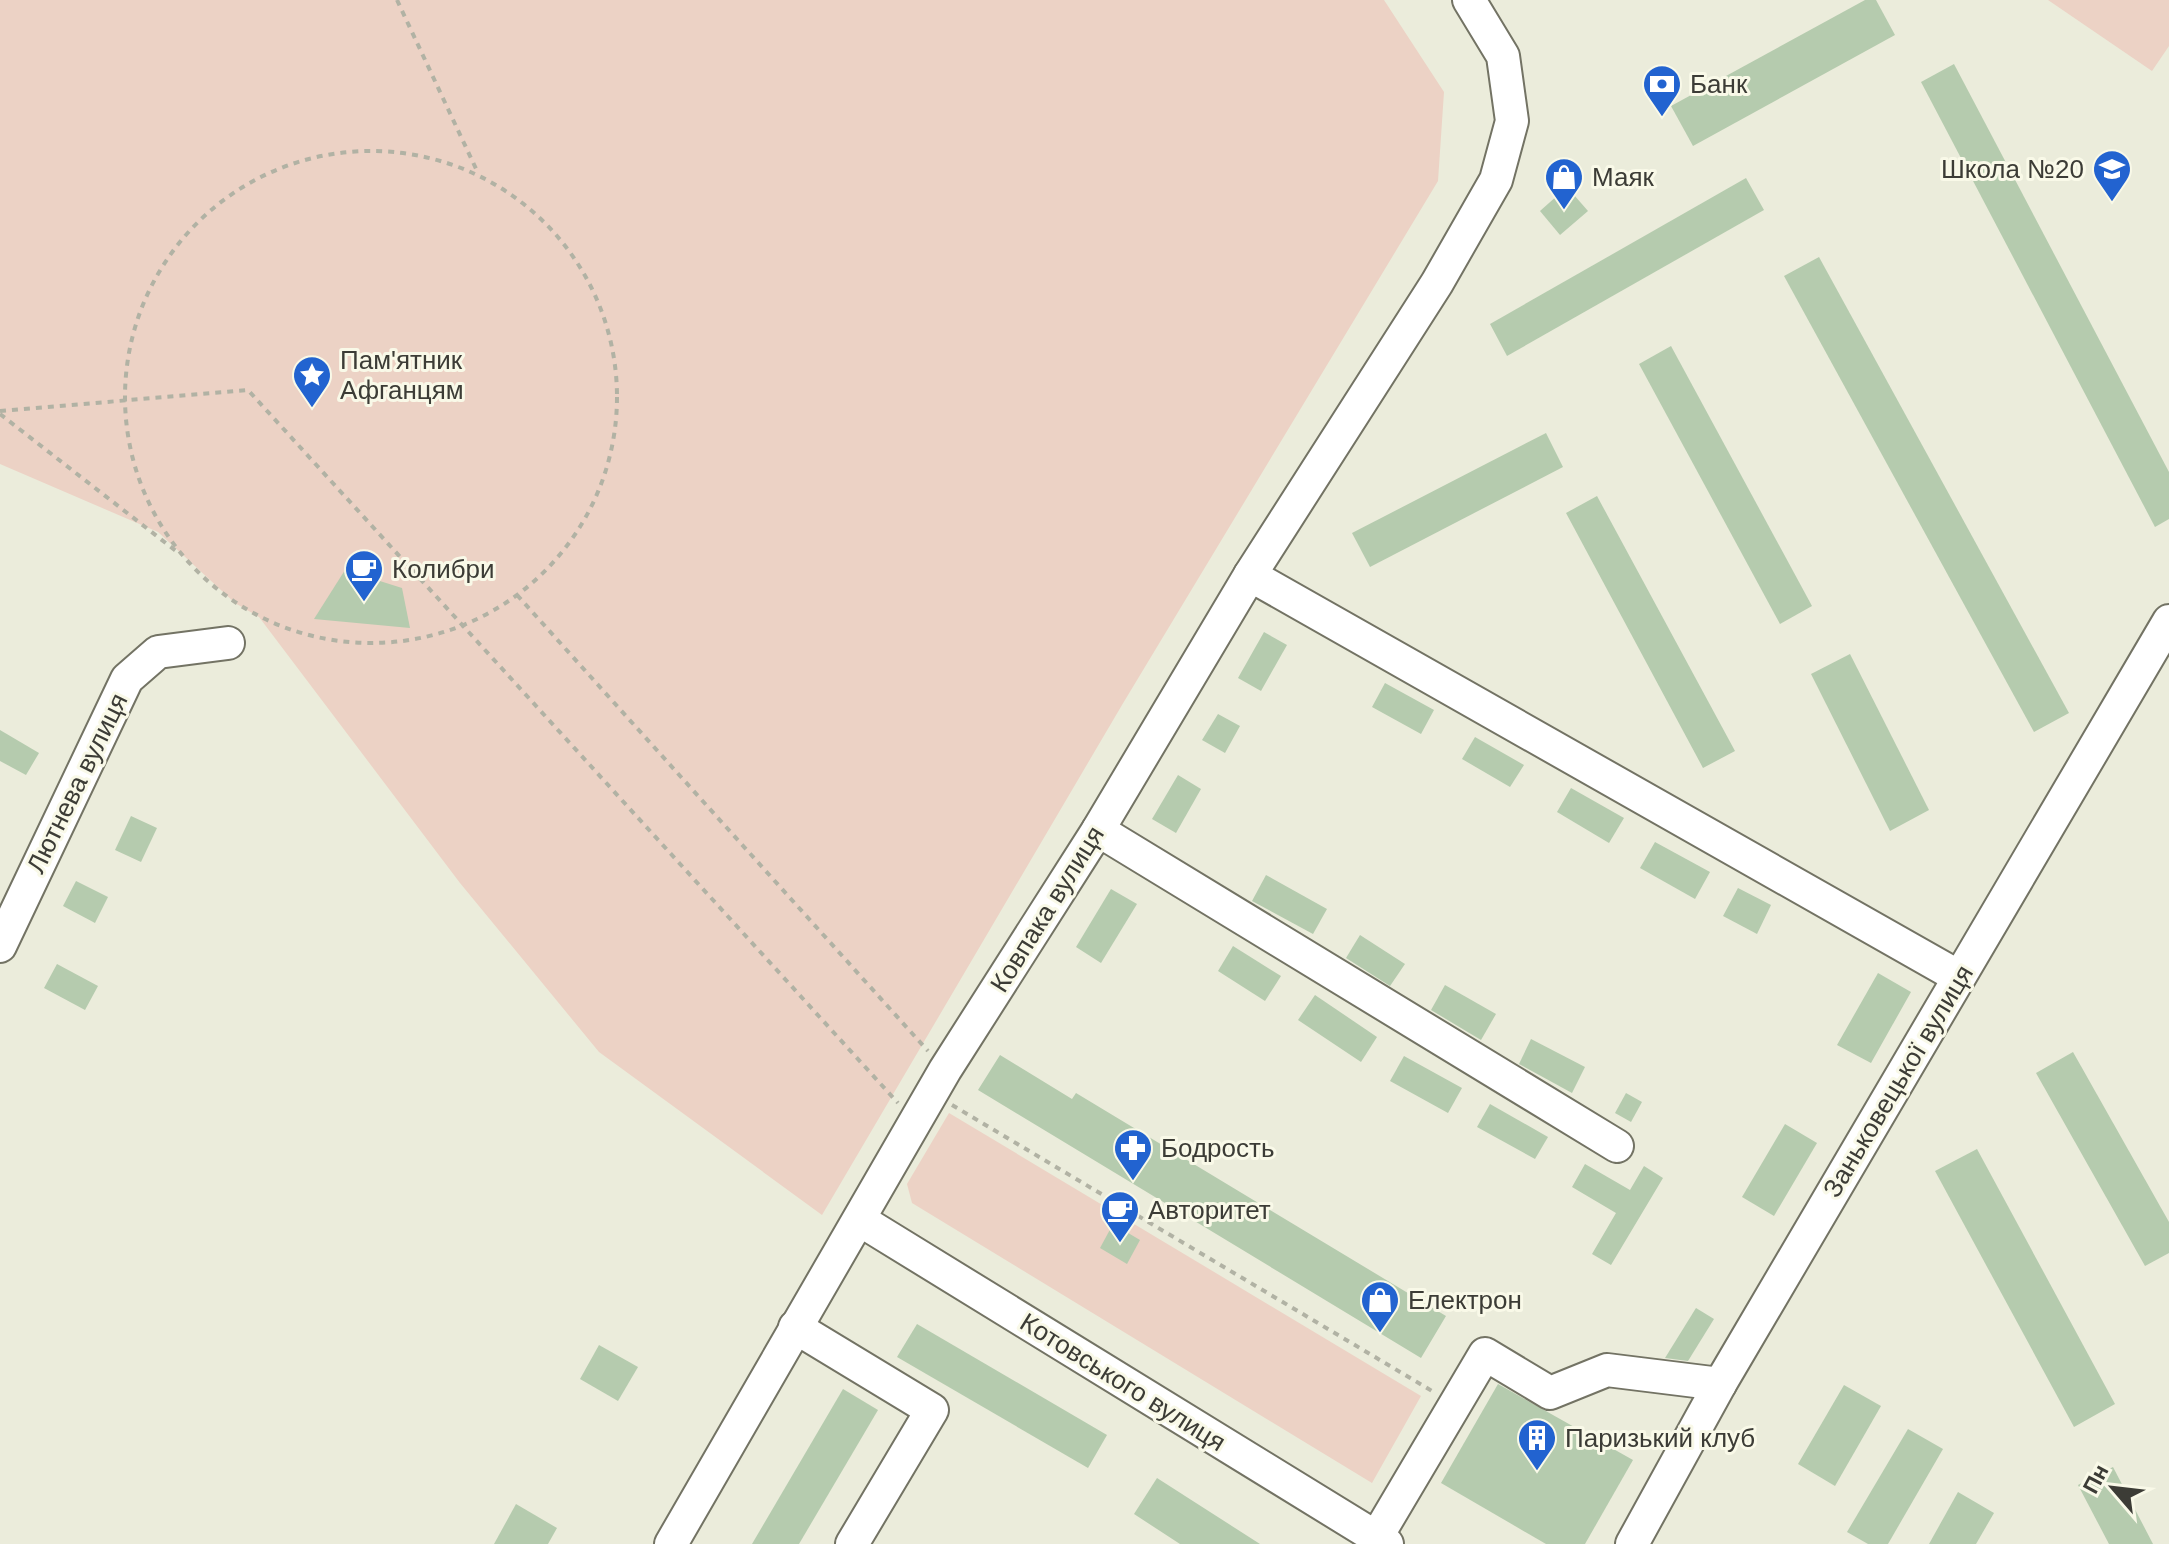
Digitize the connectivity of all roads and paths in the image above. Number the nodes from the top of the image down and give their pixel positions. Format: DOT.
graph roads {
  1 [pos="397,0"];
  2 [pos="1469,0"];
  3 [pos="479,175"];
  4 [pos="126,400"];
  5 [pos="0,412"];
  6 [pos="181,555"];
  7 [pos="1250,575"];
  8 [pos="517,595"];
  9 [pos="2169,621"];
  10 [pos="464,625"];
  11 [pos="228,643"];
  12 [pos="1098,830"];
  13 [pos="0,946"];
  14 [pos="1959,977"];
  15 [pos="939,1082"];
  16 [pos="916,1122"];
  17 [pos="1617,1146"];
  18 [pos="860,1220"];
  19 [pos="795,1327"];
  20 [pos="1720,1384"];
  21 [pos="1455,1405"];
  22 [pos="1381,1541"];
  23 [pos="671,1544"];
  24 [pos="852,1544"];
  25 [pos="1632,1544"];
  1 -- 3 [label="path"];
  2 -- 7 [label="street, Ковпака вулиця"];
  3 -- 4 [label="path"];
  3 -- 8 [label="path"];
  4 -- 5 [label="path"];
  4 -- 6 [label="path"];
  4 -- 10 [label="path"];
  5 -- 6 [label="path"];
  6 -- 10 [label="path"];
  7 -- 12 [label="street, Ковпака вулиця"];
  7 -- 14 [label="street"];
  8 -- 10 [label="path"];
  8 -- 15 [label="path"];
  9 -- 14 [label="street, Заньковецької вулиця"];
  10 -- 16 [label="path"];
  11 -- 13 [label="street, Лютнева вулиця"];
  12 -- 15 [label="street, Ковпака вулиця"];
  12 -- 17 [label="street"];
  14 -- 20 [label="street, Заньковецької вулиця"];
  15 -- 16 [label="street, Ковпака вулиця"];
  15 -- 21 [label="path"];
  16 -- 18 [label="street, Ковпака вулиця"];
  18 -- 19 [label="street, Ковпака вулиця"];
  18 -- 22 [label="street, Котовського вулиця"];
  19 -- 23 [label="street, Ковпака вулиця"];
  19 -- 24 [label="street"];
  20 -- 21 [label="street"];
  20 -- 25 [label="street, Заньковецької вулиця"];
  21 -- 22 [label="street"];
}
